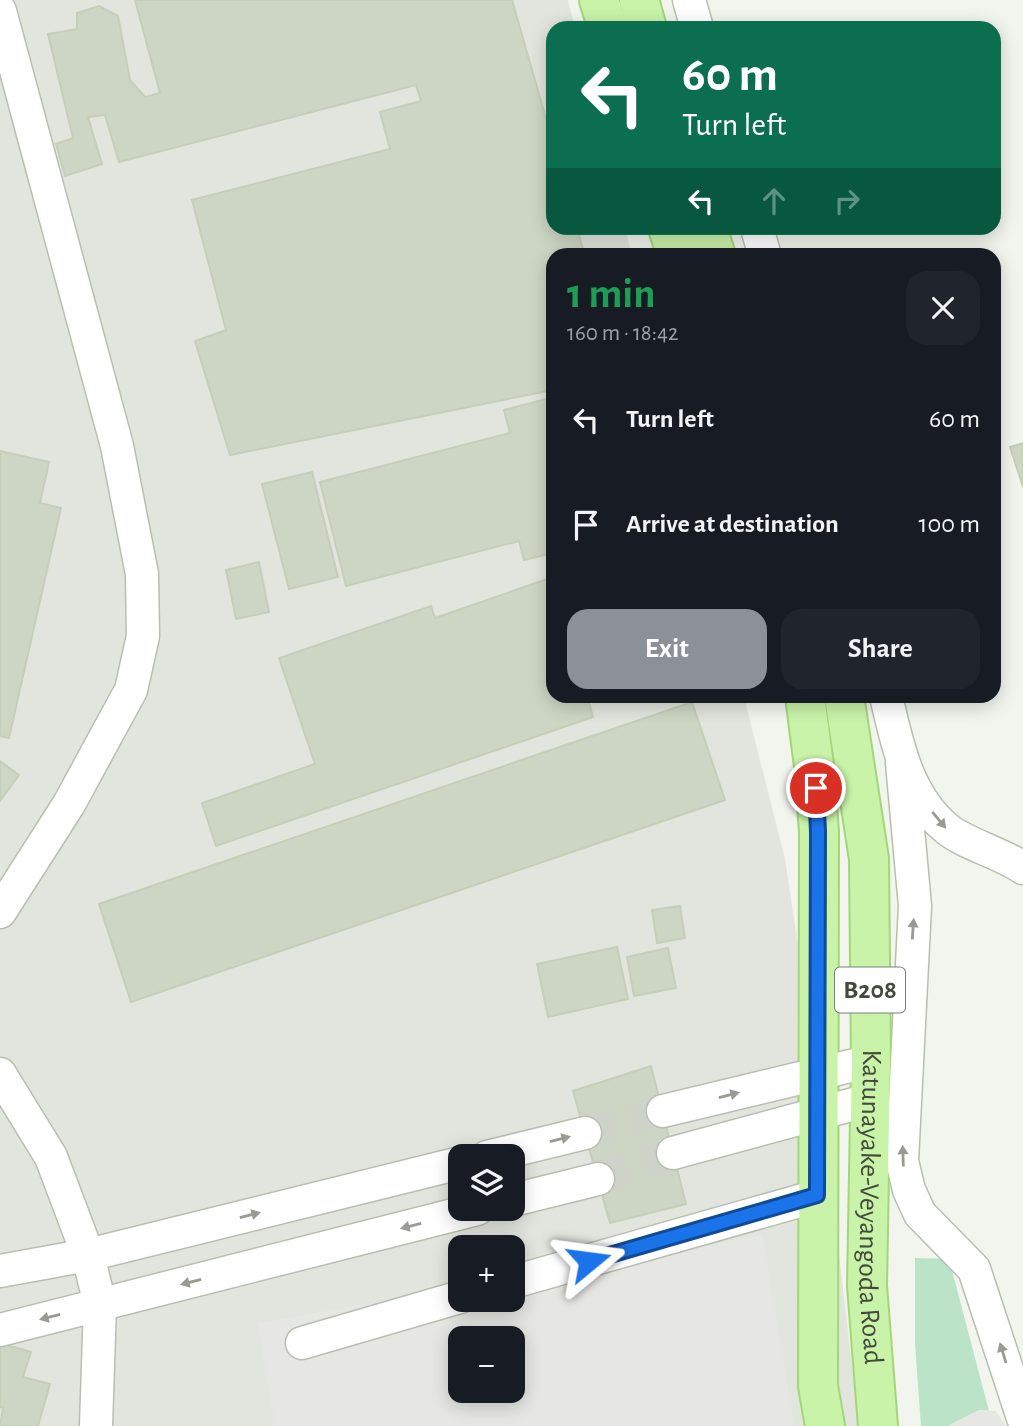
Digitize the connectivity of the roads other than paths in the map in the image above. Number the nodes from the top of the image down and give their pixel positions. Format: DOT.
graph roads {
  1 [pos="599,0"];
  2 [pos="639,0"];
  3 [pos="689,0"];
  4 [pos="0,11"];
  5 [pos="606,21"];
  6 [pos="645,21"];
  7 [pos="695,21"];
  8 [pos="10,88"];
  9 [pos="805,703"];
  10 [pos="845,703"];
  11 [pos="888,703"];
  12 [pos="902,763"];
  13 [pos="1023,868"];
  14 [pos="0,912"];
  15 [pos="870,1061"];
  16 [pos="0,1074"];
  17 [pos="817,1074"];
  18 [pos="869,1100"];
  19 [pos="663,1111"];
  20 [pos="818,1114"];
  21 [pos="585,1133"];
  22 [pos="525,1148"];
  23 [pos="673,1153"];
  24 [pos="448,1166"];
  25 [pos="598,1179"];
  26 [pos="817,1195"];
  27 [pos="525,1197"];
  28 [pos="448,1216"];
  29 [pos="88,1255"];
  30 [pos="0,1271"];
  31 [pos="525,1279"];
  32 [pos="448,1300"];
  33 [pos="100,1305"];
  34 [pos="0,1329"];
  35 [pos="302,1343"];
  36 [pos="1023,1418"];
  37 [pos="96,1426"];
  38 [pos="825,1426"];
  39 [pos="878,1426"];
  1 -- 5 [label="main road"];
  2 -- 6 [label="main road"];
  3 -- 7 [label="lane"];
  4 -- 8 [label="lane"];
  8 -- 14 [label="lane"];
  9 -- 17 [label="main road, Katunayake-Veyangoda Road / B208"];
  10 -- 15 [label="main road, Katunayake-Veyangoda Road / B208"];
  11 -- 12 [label="lane"];
  12 -- 13 [label="lane, one-way"];
  36 -- 12 [label="lane, one-way"];
  15 -- 17 [label="lane"];
  15 -- 18 [label="main road, Katunayake-Veyangoda Road / B208"];
  16 -- 29 [label="lane"];
  19 -- 17 [label="lane, one-way"];
  17 -- 20 [label="main road, Katunayake-Veyangoda Road / B208"];
  18 -- 20 [label="lane"];
  18 -- 39 [label="main road, Katunayake-Veyangoda Road / B208"];
  20 -- 23 [label="lane"];
  20 -- 26 [label="main road, Katunayake-Veyangoda Road / B208"];
  22 -- 21 [label="lane, one-way"];
  29 -- 24 [label="lane, one-way"];
  25 -- 27 [label="lane"];
  26 -- 31 [label="lane"];
  26 -- 38 [label="main road, Katunayake-Veyangoda Road / B208"];
  28 -- 33 [label="lane, one-way"];
  29 -- 30 [label="lane"];
  29 -- 33 [label="lane"];
  32 -- 35 [label="lane"];
  33 -- 34 [label="lane, one-way"];
  33 -- 37 [label="lane"];
}
